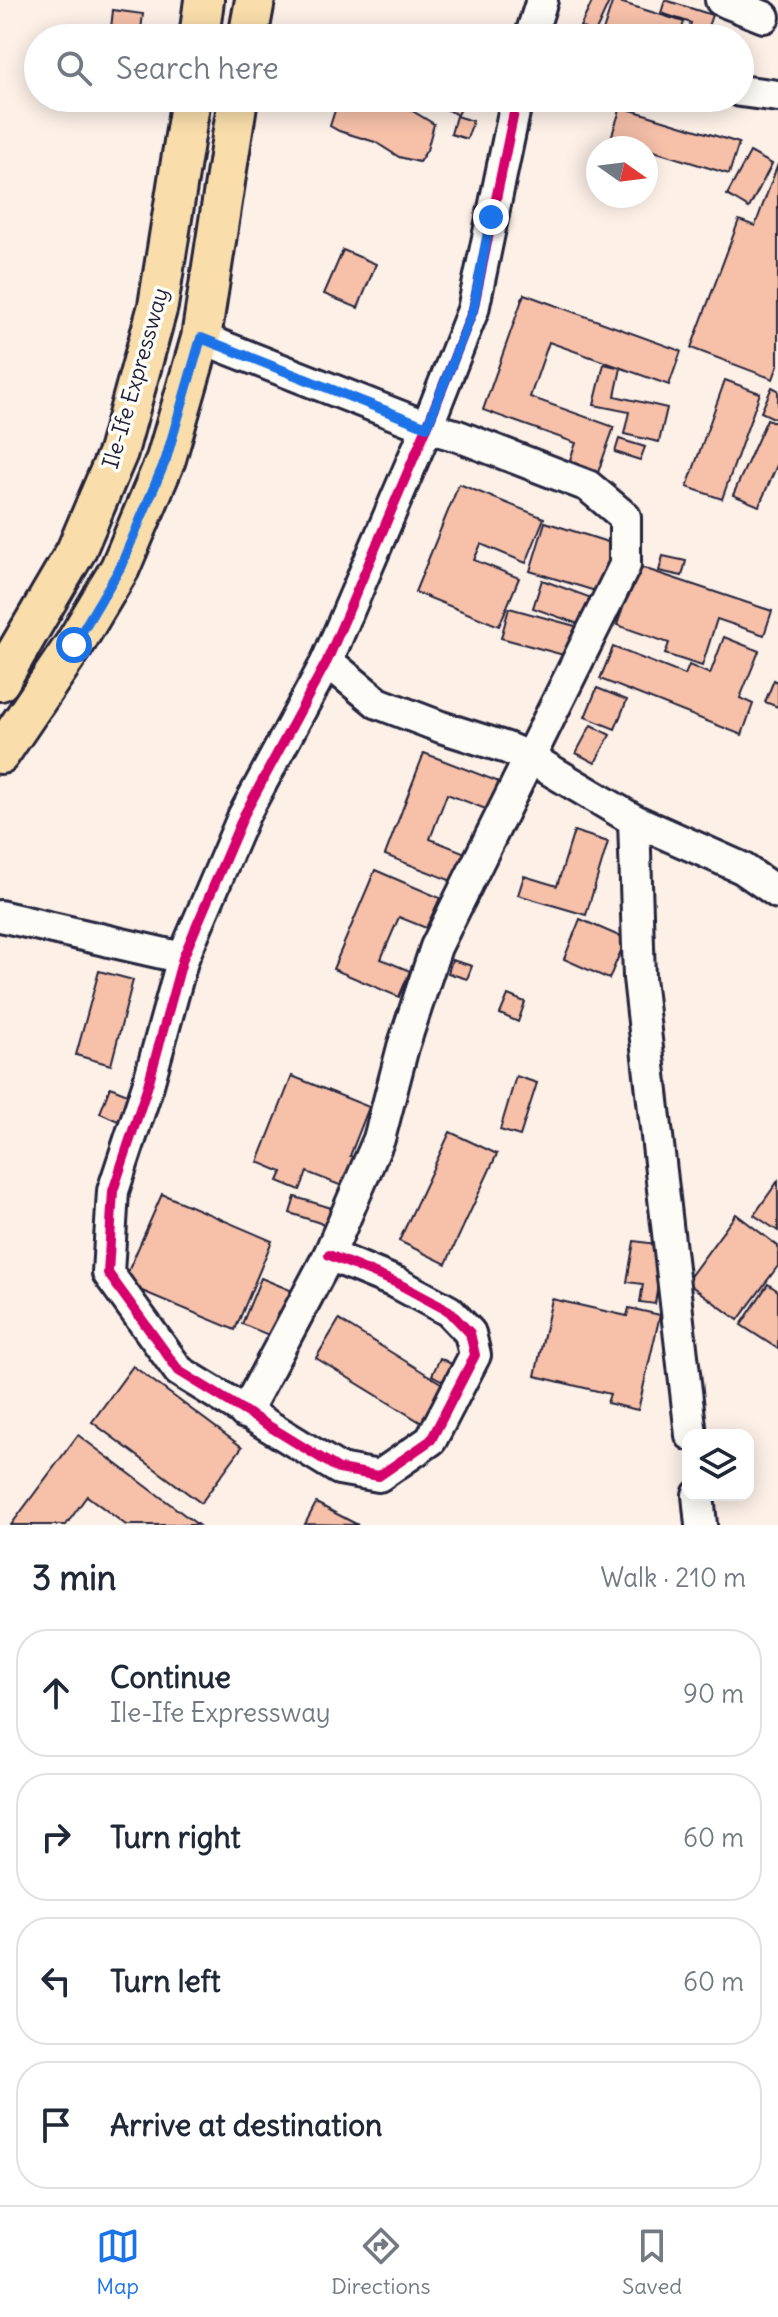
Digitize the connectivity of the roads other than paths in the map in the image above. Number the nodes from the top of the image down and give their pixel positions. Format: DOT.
graph roads {
  1 [pos="204,0"];
  2 [pos="255,0"];
  3 [pos="542,0"];
  4 [pos="721,0"];
  5 [pos="764,17"];
  6 [pos="201,24"];
  7 [pos="251,24"];
  8 [pos="536,24"];
  9 [pos="754,93"];
  10 [pos="778,96"];
  11 [pos="189,112"];
  12 [pos="236,112"];
  13 [pos="514,112"];
  14 [pos="201,338"];
  15 [pos="427,427"];
  16 [pos="327,661"];
  17 [pos="0,681"];
  18 [pos="0,754"];
  19 [pos="530,758"];
  20 [pos="634,820"];
  21 [pos="778,893"];
  22 [pos="0,916"];
  23 [pos="183,958"];
  24 [pos="329,1255"];
  25 [pos="245,1413"];
  26 [pos="690,1429"];
  27 [pos="699,1501"];
  28 [pos="701,1525"];
  1 -- 6 [label="main road"];
  2 -- 7 [label="main road"];
  3 -- 8 [label="street"];
  4 -- 5 [label="street"];
  9 -- 10 [label="street"];
  11 -- 17 [label="main road, Ile-Ife Expressway"];
  12 -- 14 [label="main road"];
  13 -- 15 [label="street"];
  14 -- 15 [label="street"];
  14 -- 18 [label="main road"];
  15 -- 16 [label="street"];
  15 -- 19 [label="street"];
  16 -- 19 [label="street"];
  16 -- 23 [label="street"];
  19 -- 20 [label="street"];
  19 -- 24 [label="street"];
  20 -- 21 [label="street"];
  20 -- 26 [label="street"];
  22 -- 23 [label="street"];
  23 -- 25 [label="street"];
  24 -- 25 [label="street"];
  24 -- 25 [label="street"];
  27 -- 28 [label="street"];
}
